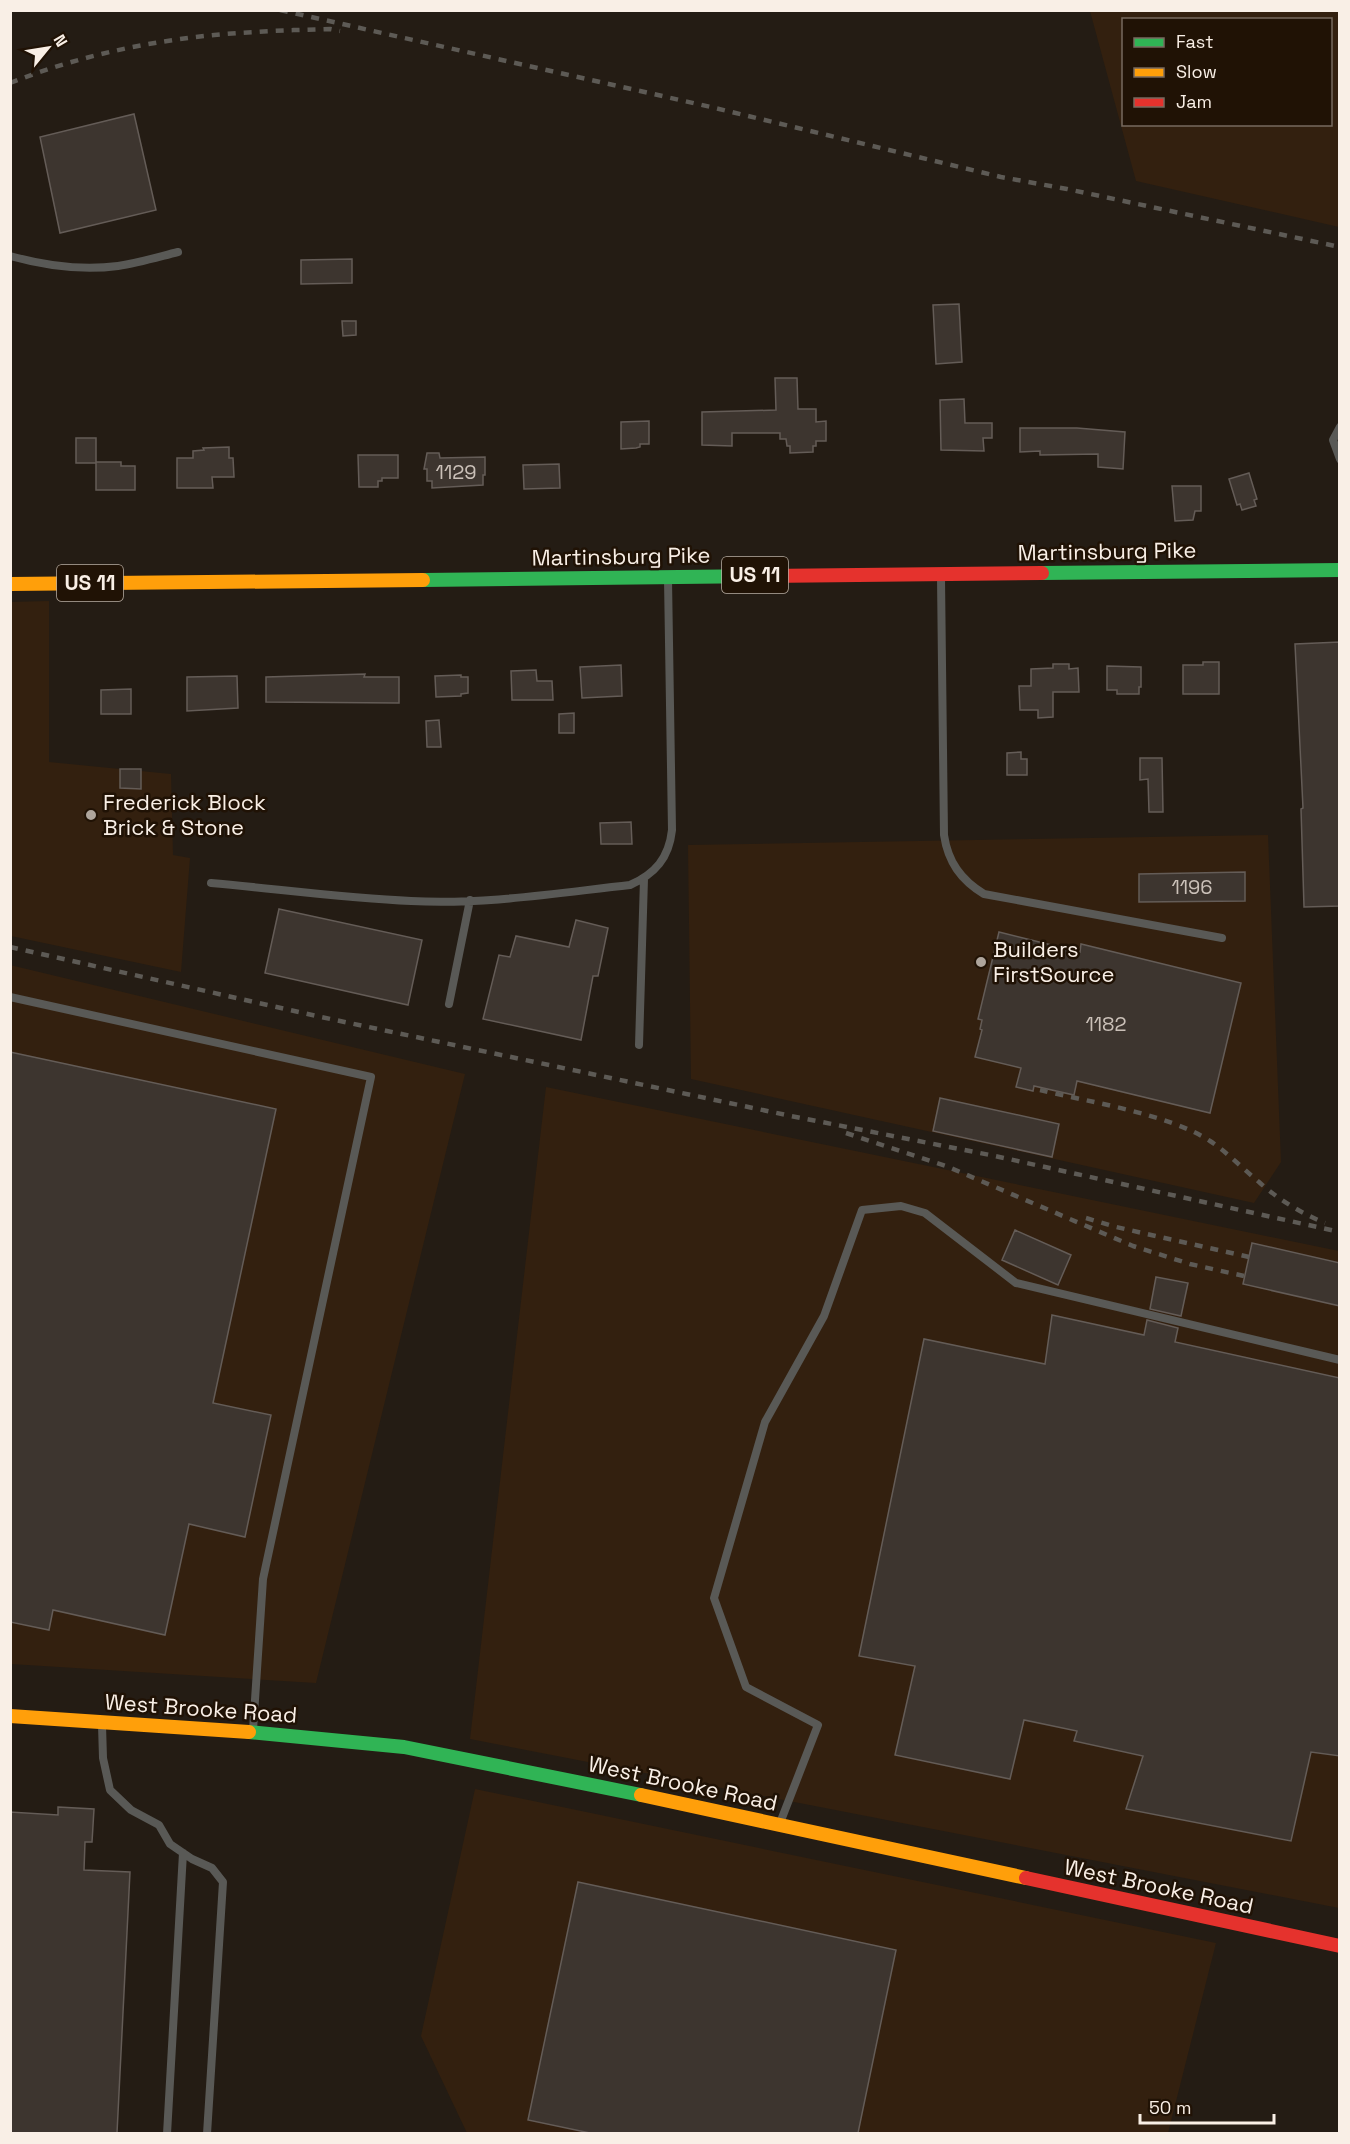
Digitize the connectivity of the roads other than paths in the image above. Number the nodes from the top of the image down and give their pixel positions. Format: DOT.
graph roads {
  1 [pos="178,252"];
  2 [pos="10,256"];
  3 [pos="1340,427"];
  4 [pos="1340,459"];
  5 [pos="1340,570"];
  6 [pos="941,573"];
  7 [pos="668,576"];
  8 [pos="10,584"];
  9 [pos="644,879"];
  10 [pos="211,883"];
  11 [pos="470,900"];
  12 [pos="1222,938"];
  13 [pos="10,997"];
  14 [pos="449,1004"];
  15 [pos="639,1045"];
  16 [pos="1340,1360"];
  17 [pos="10,1716"];
  18 [pos="101,1722"];
  19 [pos="253,1732"];
  20 [pos="780,1825"];
  21 [pos="183,1853"];
  22 [pos="1340,1946"];
  23 [pos="167,2133"];
  24 [pos="207,2133"];
  1 -- 2 [label="lane"];
  3 -- 4 [label="lane"];
  5 -- 6 [label="street, Martinsburg Pike / US 11"];
  6 -- 7 [label="street, Martinsburg Pike / US 11"];
  6 -- 12 [label="lane"];
  7 -- 8 [label="street, Martinsburg Pike / US 11"];
  7 -- 9 [label="lane"];
  9 -- 11 [label="lane"];
  9 -- 15 [label="lane"];
  10 -- 11 [label="lane"];
  11 -- 14 [label="lane"];
  13 -- 19 [label="lane"];
  16 -- 20 [label="lane"];
  17 -- 18 [label="street, West Brooke Road"];
  18 -- 19 [label="street, West Brooke Road"];
  18 -- 21 [label="lane"];
  19 -- 20 [label="street, West Brooke Road"];
  20 -- 22 [label="street, West Brooke Road"];
  21 -- 23 [label="lane"];
  21 -- 24 [label="lane"];
}
